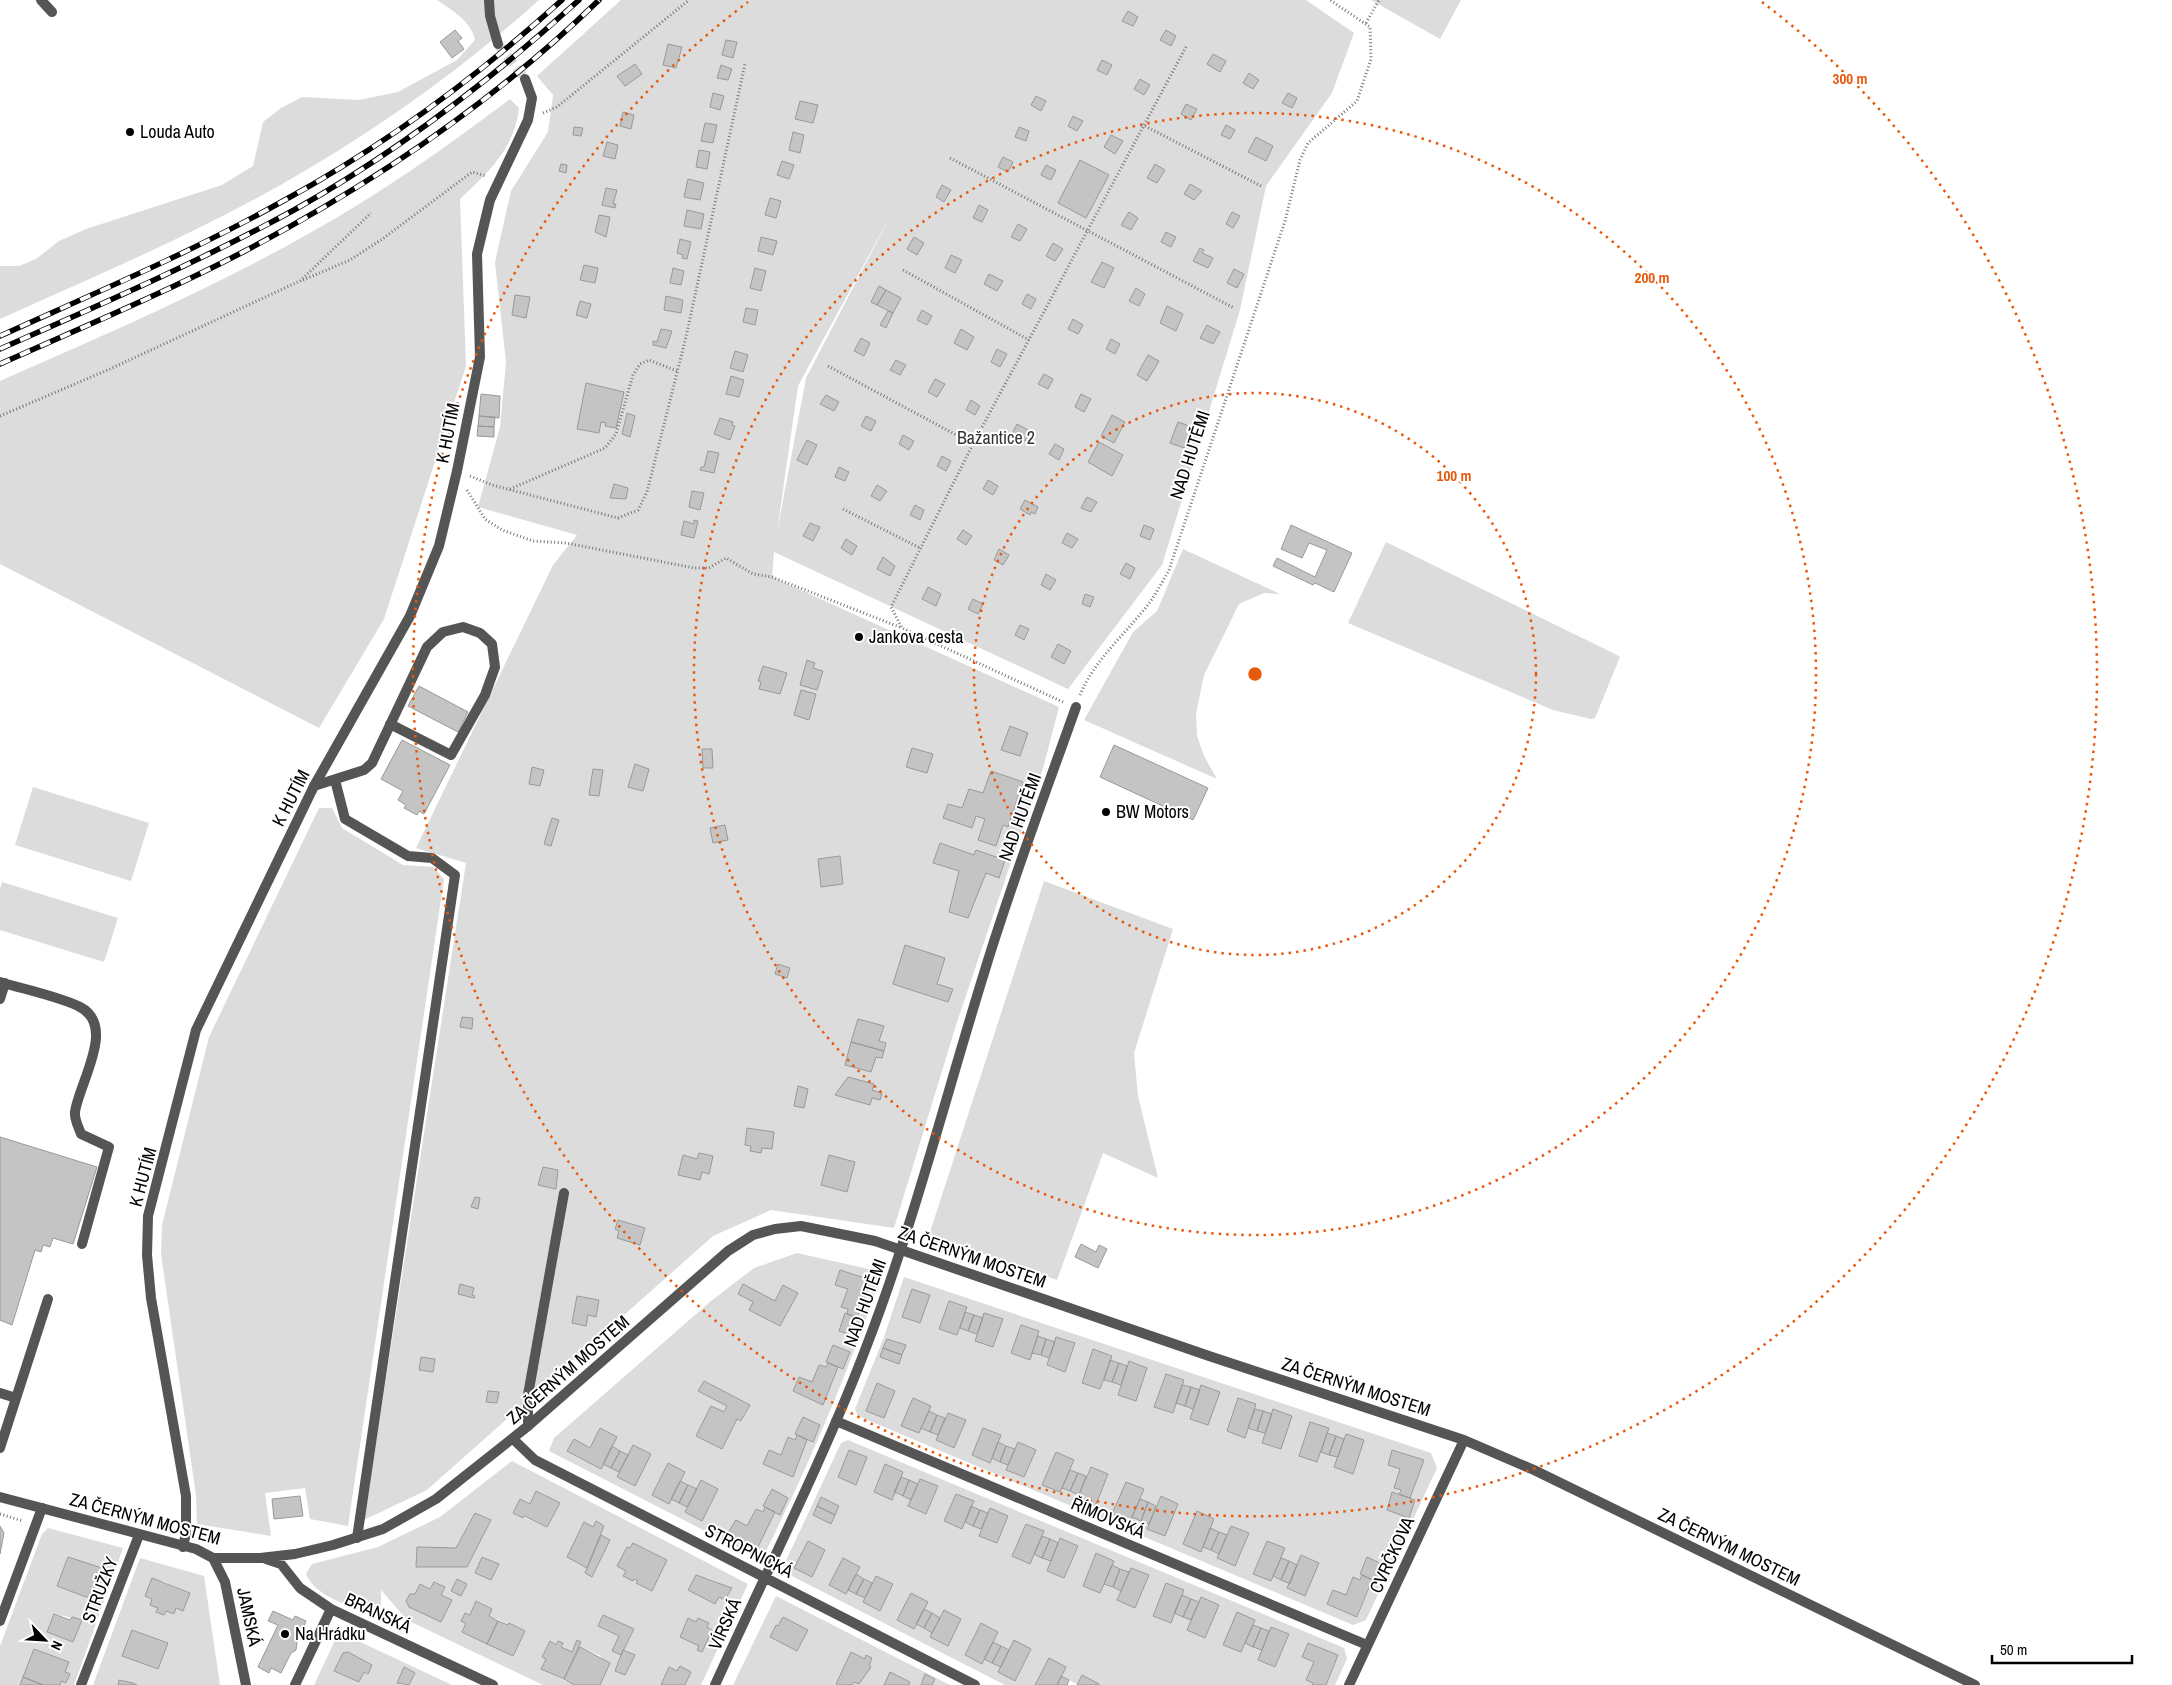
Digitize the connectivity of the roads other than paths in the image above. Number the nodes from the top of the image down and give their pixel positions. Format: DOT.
graph roads {
  1 [pos="41,0"];
  2 [pos="489,0"];
  3 [pos="52,12"];
  4 [pos="498,44"];
  5 [pos="525,79"];
  6 [pos="1076,707"];
  7 [pos="390,724"];
  8 [pos="335,780"];
  9 [pos="314,786"];
  10 [pos="2,983"];
  11 [pos="0,999"];
  12 [pos="564,1193"];
  13 [pos="82,1244"];
  14 [pos="901,1250"];
  15 [pos="48,1299"];
  16 [pos="0,1393"];
  17 [pos="16,1398"];
  18 [pos="836,1420"];
  19 [pos="528,1426"];
  20 [pos="2,1432"];
  21 [pos="513,1439"];
  22 [pos="1464,1440"];
  23 [pos="0,1448"];
  24 [pos="0,1497"];
  25 [pos="42,1508"];
  26 [pos="139,1535"];
  27 [pos="357,1538"];
  28 [pos="184,1547"];
  29 [pos="213,1558"];
  30 [pos="260,1558"];
  31 [pos="764,1577"];
  32 [pos="331,1609"];
  33 [pos="0,1621"];
  34 [pos="1368,1645"];
  35 [pos="80,1685"];
  36 [pos="246,1685"];
  37 [pos="295,1685"];
  38 [pos="493,1685"];
  39 [pos="715,1685"];
  40 [pos="975,1685"];
  41 [pos="1349,1685"];
  42 [pos="1975,1685"];
  1 -- 3 [label="street"];
  2 -- 4 [label="street"];
  5 -- 9 [label="street, K HUTÍM"];
  6 -- 14 [label="street, NAD HUTĚMI"];
  7 -- 7 [label="street"];
  7 -- 8 [label="street"];
  8 -- 9 [label="street"];
  8 -- 27 [label="street"];
  9 -- 28 [label="street, K HUTÍM"];
  10 -- 11 [label="street"];
  10 -- 13 [label="street"];
  12 -- 19 [label="street"];
  14 -- 18 [label="street, NAD HUTĚMI"];
  14 -- 19 [label="street, ZA ČERNÝM MOSTEM"];
  14 -- 22 [label="street, ZA ČERNÝM MOSTEM"];
  15 -- 17 [label="street"];
  16 -- 17 [label="street"];
  17 -- 20 [label="street"];
  18 -- 31 [label="street, NAD HUTĚMI"];
  18 -- 34 [label="street, ŘÍMOVSKÁ"];
  19 -- 21 [label="street, ZA ČERNÝM MOSTEM"];
  20 -- 23 [label="street"];
  21 -- 27 [label="street, ZA ČERNÝM MOSTEM"];
  21 -- 31 [label="street, STROPNICKÁ"];
  22 -- 34 [label="street, CVRČKOVA"];
  22 -- 42 [label="street, ZA ČERNÝM MOSTEM"];
  24 -- 25 [label="street, ZA ČERNÝM MOSTEM"];
  25 -- 26 [label="street, ZA ČERNÝM MOSTEM"];
  25 -- 33 [label="street"];
  26 -- 28 [label="street, ZA ČERNÝM MOSTEM"];
  26 -- 35 [label="street, STRUŽKY"];
  27 -- 30 [label="street, ZA ČERNÝM MOSTEM"];
  28 -- 29 [label="street, ZA ČERNÝM MOSTEM"];
  29 -- 30 [label="street, ZA ČERNÝM MOSTEM"];
  29 -- 36 [label="street, JAMSKÁ"];
  30 -- 32 [label="street, BRANSKÁ"];
  31 -- 39 [label="street, VÍRSKÁ"];
  31 -- 40 [label="street, STROPNICKÁ"];
  32 -- 37 [label="street"];
  32 -- 38 [label="street, BRANSKÁ"];
  34 -- 41 [label="street, CVRČKOVA"];
}
